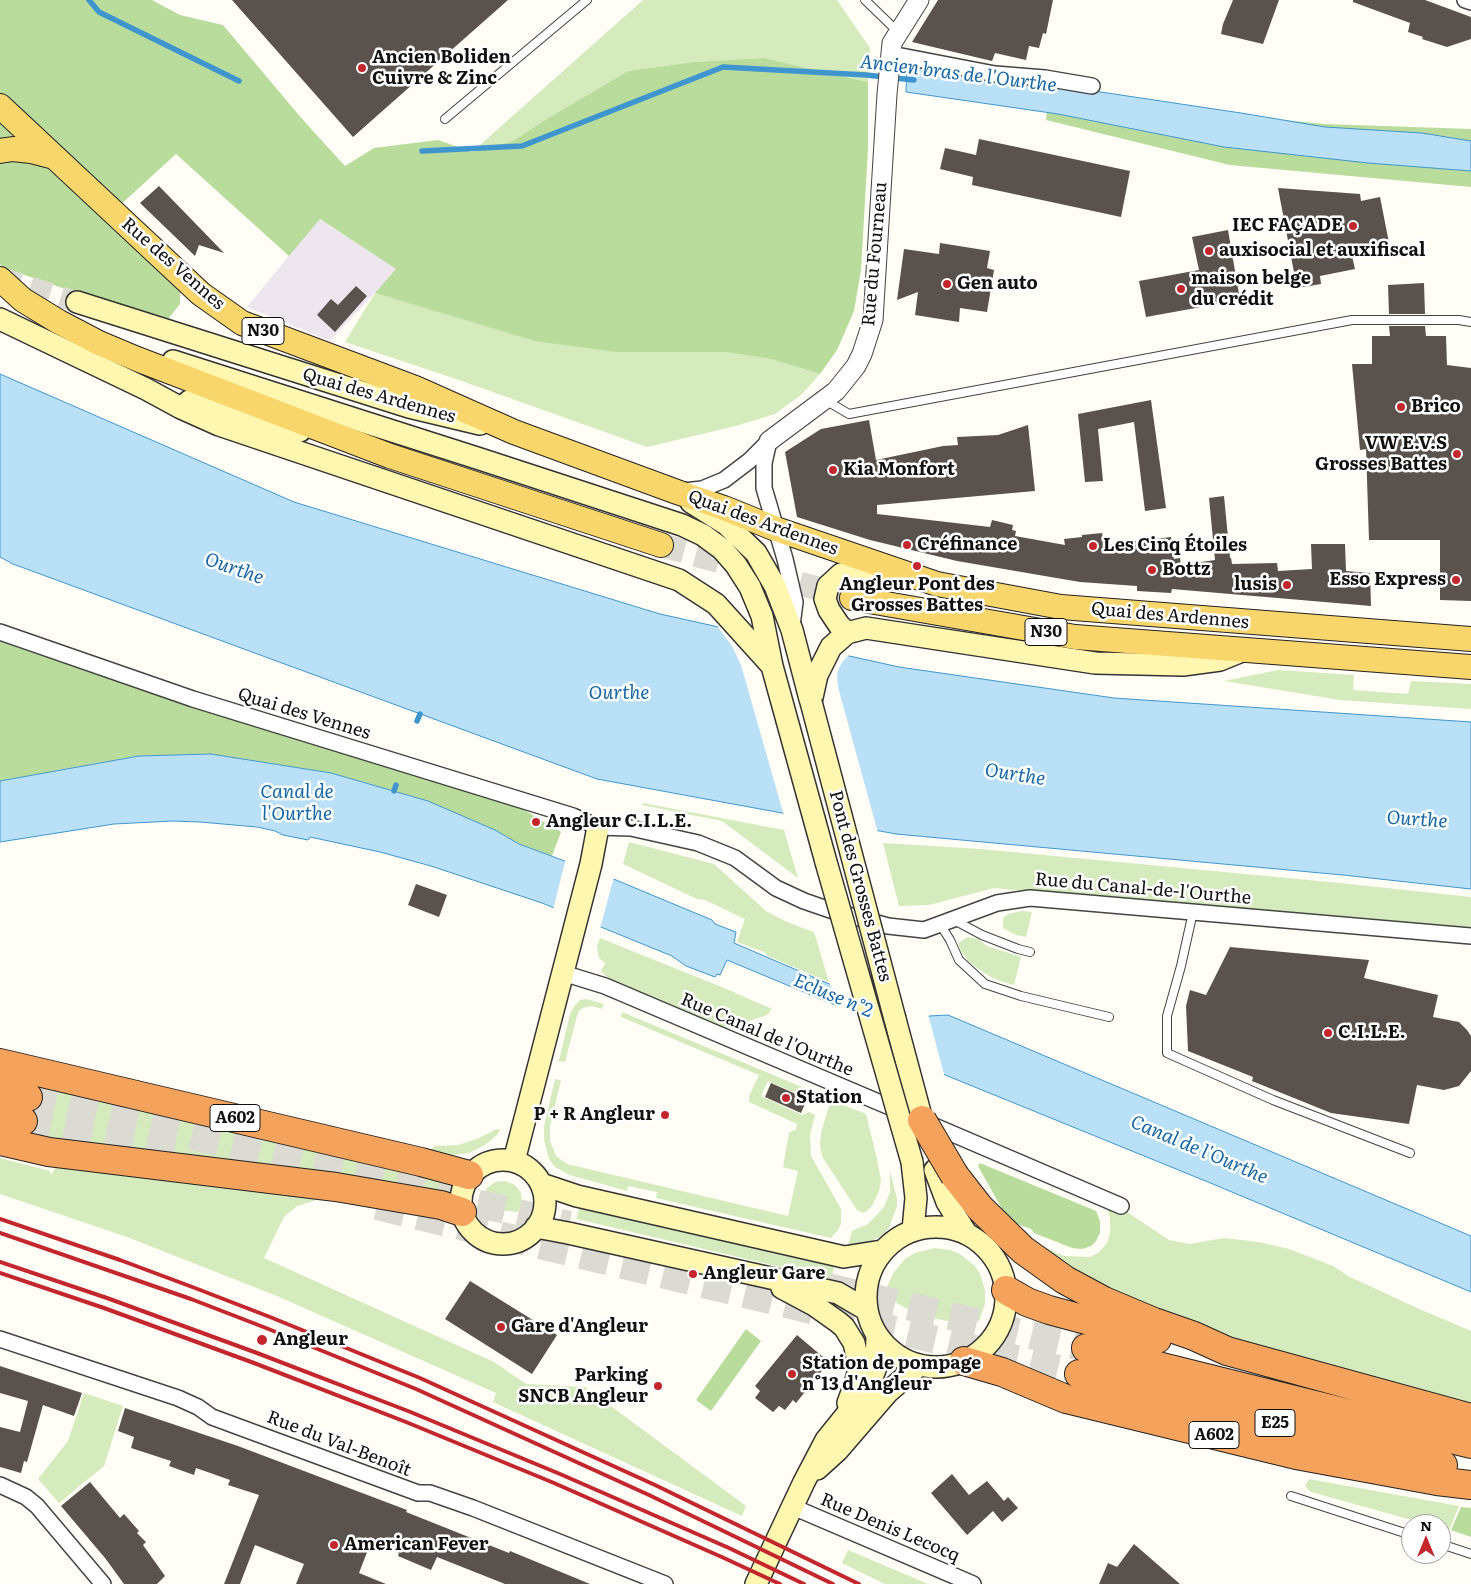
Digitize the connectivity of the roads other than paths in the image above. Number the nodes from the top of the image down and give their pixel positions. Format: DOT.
graph roads {
  1 [pos="587,0"];
  2 [pos="866,0"];
  3 [pos="919,0"];
  4 [pos="1465,0"];
  5 [pos="1471,2"];
  6 [pos="898,32"];
  7 [pos="890,58"];
  8 [pos="1092,86"];
  9 [pos="0,106"];
  10 [pos="445,119"];
  11 [pos="0,151"];
  12 [pos="56,158"];
  13 [pos="0,278"];
  14 [pos="77,302"];
  15 [pos="0,319"];
  16 [pos="1471,322"];
  17 [pos="64,324"];
  18 [pos="146,389"];
  19 [pos="825,400"];
  20 [pos="514,432"];
  21 [pos="768,441"];
  22 [pos="390,456"];
  23 [pos="677,492"];
  24 [pos="776,529"];
  25 [pos="661,545"];
  26 [pos="937,584"];
  27 [pos="852,598"];
  28 [pos="792,630"];
  29 [pos="0,632"];
  30 [pos="847,633"];
  31 [pos="1471,639"];
  32 [pos="1242,651"];
  33 [pos="772,666"];
  34 [pos="1471,667"];
  35 [pos="811,702"];
  36 [pos="598,826"];
  37 [pos="1193,912"];
  38 [pos="946,922"];
  39 [pos="1471,936"];
  40 [pos="1030,952"];
  41 [pos="563,973"];
  42 [pos="1109,1017"];
  43 [pos="0,1063"];
  44 [pos="0,1090"];
  45 [pos="17,1111"];
  46 [pos="922,1120"];
  47 [pos="0,1141"];
  48 [pos="1410,1153"];
  49 [pos="514,1161"];
  50 [pos="945,1173"];
  51 [pos="469,1175"];
  52 [pos="541,1184"];
  53 [pos="1121,1206"];
  54 [pos="462,1212"];
  55 [pos="536,1227"];
  56 [pos="913,1230"];
  57 [pos="966,1233"];
  58 [pos="882,1251"];
  59 [pos="760,1276"];
  60 [pos="1006,1290"];
  61 [pos="867,1310"];
  62 [pos="878,1336"];
  63 [pos="0,1339"];
  64 [pos="1227,1351"];
  65 [pos="964,1361"];
  66 [pos="919,1365"];
  67 [pos="1471,1418"];
  68 [pos="842,1420"];
  69 [pos="1471,1444"];
  70 [pos="1471,1472"];
  71 [pos="804,1482"];
  72 [pos="0,1485"];
  73 [pos="1471,1485"];
  74 [pos="1291,1496"];
  75 [pos="793,1507"];
  76 [pos="1401,1532"];
  77 [pos="1451,1547"];
  78 [pos="1471,1554"];
  79 [pos="103,1584"];
  80 [pos="665,1584"];
  81 [pos="756,1584"];
  82 [pos="973,1584"];
  1 -- 10 [label="lane"];
  2 -- 6 [label="lane"];
  3 -- 6 [label="street, Rue du Fourneau"];
  4 -- 5 [label="street"];
  6 -- 7 [label="street, Rue du Fourneau"];
  7 -- 8 [label="street"];
  7 -- 19 [label="street, Rue du Fourneau"];
  9 -- 12 [label="main road, Rue des Vennes / N30"];
  11 -- 12 [label="main road"];
  12 -- 20 [label="main road, Rue des Vennes / N30"];
  13 -- 17 [label="main road"];
  14 -- 20 [label="main road, Quai des Ardennes"];
  15 -- 18 [label="main road"];
  16 -- 19 [label="lane"];
  17 -- 22 [label="main road"];
  17 -- 33 [label="main road, Pont des Grosses Battes"];
  18 -- 22 [label="main road"];
  18 -- 33 [label="main road, Pont des Grosses Battes"];
  19 -- 21 [label="street, Rue du Fourneau"];
  20 -- 23 [label="main road, Quai des Ardennes"];
  21 -- 23 [label="street, Rue du Fourneau"];
  21 -- 24 [label="street"];
  22 -- 25 [label="main road"];
  23 -- 24 [label="main road, Quai des Ardennes / N30"];
  23 -- 28 [label="main road, Pont des Grosses Battes"];
  24 -- 26 [label="main road, Quai des Ardennes / N30"];
  24 -- 28 [label="street"];
  26 -- 30 [label="main road"];
  26 -- 31 [label="main road, Quai des Ardennes / N30"];
  27 -- 32 [label="main road, Quai des Ardennes / N30"];
  28 -- 35 [label="main road, Pont des Grosses Battes"];
  29 -- 36 [label="street, Quai des Vennes"];
  30 -- 32 [label="main road"];
  30 -- 35 [label="main road"];
  32 -- 34 [label="main road, Quai des Ardennes / N30"];
  33 -- 56 [label="main road, Pont des Grosses Battes, bridge"];
  35 -- 46 [label="main road, Pont des Grosses Battes, bridge"];
  36 -- 38 [label="street, Rue du Canal-de-l'Ourthe"];
  36 -- 41 [label="main road"];
  37 -- 38 [label="street, Rue du Canal-de-l'Ourthe"];
  37 -- 39 [label="street, Rue du Canal-de-l'Ourthe"];
  37 -- 48 [label="lane"];
  38 -- 40 [label="lane"];
  38 -- 42 [label="lane"];
  41 -- 49 [label="main road"];
  41 -- 53 [label="street, Rue Canal de l'Ourthe"];
  43 -- 51 [label="highway, A602"];
  44 -- 45 [label="highway"];
  46 -- 50 [label="highway, bridge"];
  47 -- 54 [label="highway"];
  49 -- 51 [label="main road"];
  49 -- 52 [label="main road"];
  50 -- 57 [label="main road"];
  50 -- 64 [label="highway"];
  51 -- 54 [label="main road"];
  52 -- 55 [label="main road"];
  52 -- 58 [label="main road"];
  54 -- 55 [label="main road"];
  55 -- 59 [label="main road"];
  56 -- 57 [label="main road"];
  56 -- 58 [label="main road"];
  57 -- 60 [label="main road"];
  58 -- 61 [label="main road"];
  59 -- 61 [label="main road"];
  59 -- 68 [label="main road"];
  60 -- 64 [label="highway"];
  60 -- 65 [label="main road"];
  61 -- 62 [label="main road"];
  62 -- 66 [label="main road"];
  62 -- 68 [label="main road"];
  63 -- 80 [label="street, Rue du Val-Benoît"];
  64 -- 67 [label="highway"];
  65 -- 66 [label="main road"];
  65 -- 73 [label="highway, A602"];
  66 -- 71 [label="main road"];
  68 -- 71 [label="main road"];
  69 -- 70 [label="highway, E25"];
  71 -- 75 [label="main road"];
  72 -- 79 [label="street"];
  74 -- 76 [label="lane"];
  75 -- 81 [label="main road"];
  75 -- 82 [label="street, Rue Denis Lecocq"];
  77 -- 78 [label="lane"];
}
